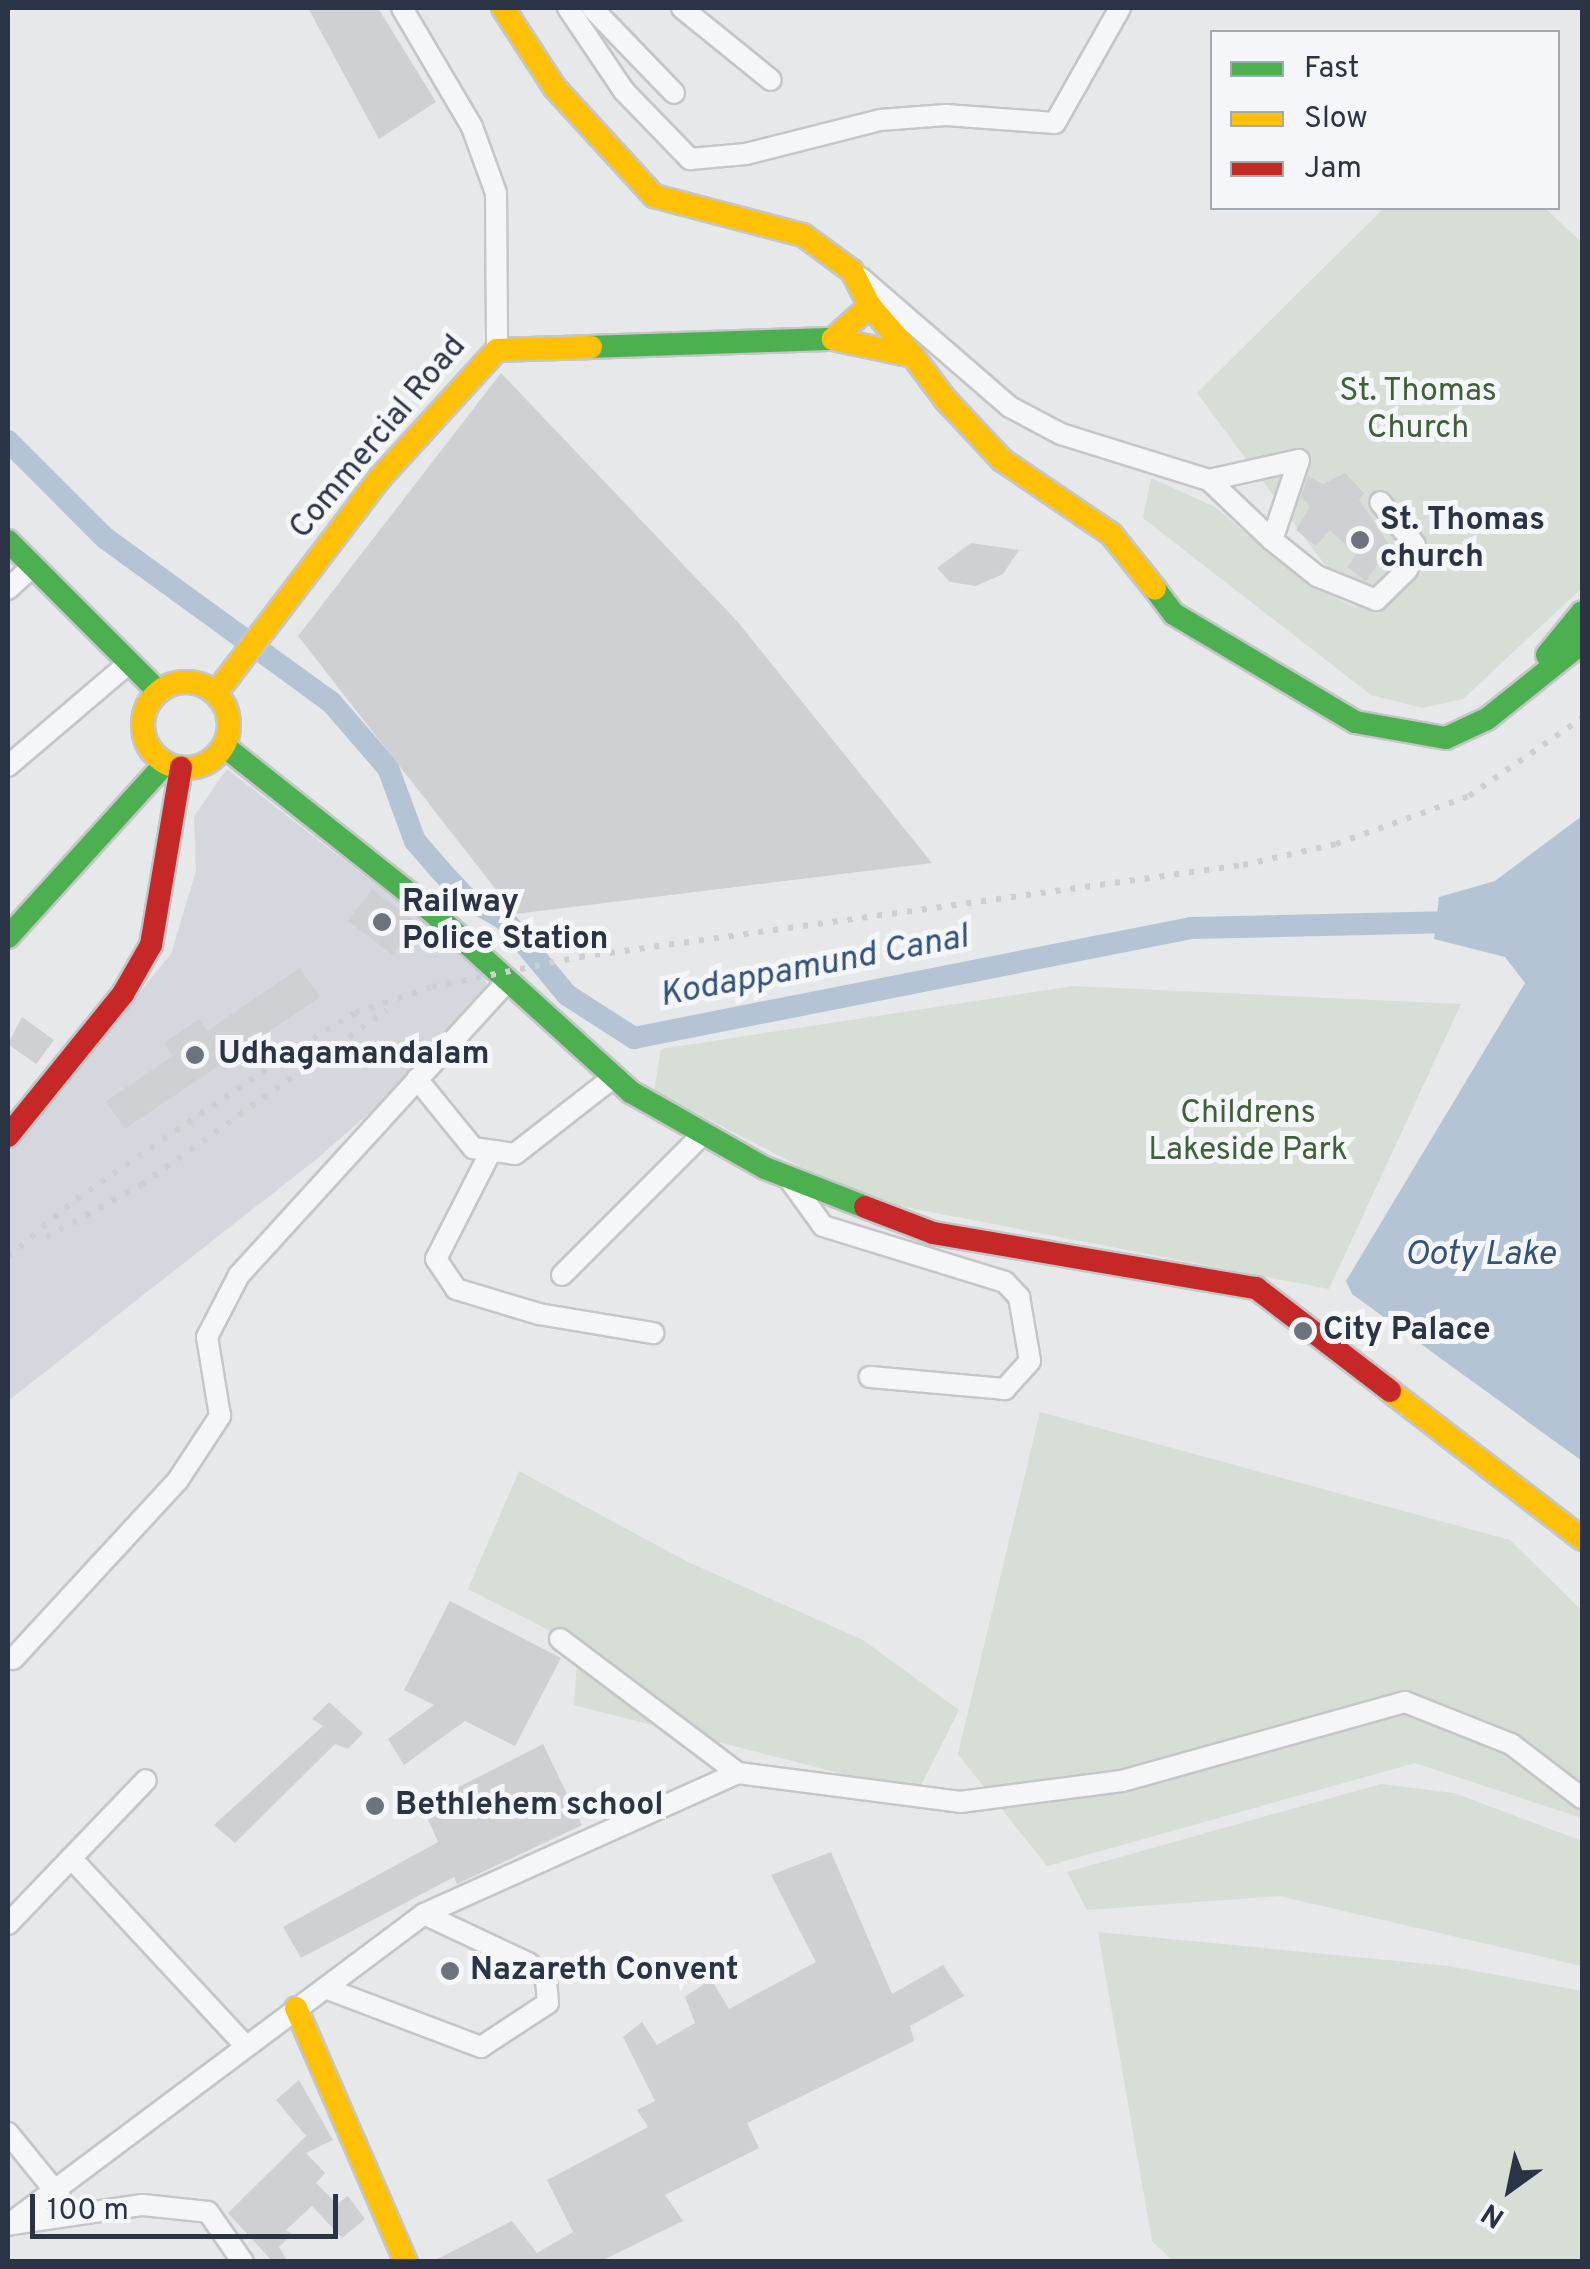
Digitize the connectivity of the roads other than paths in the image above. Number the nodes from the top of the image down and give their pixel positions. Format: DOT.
graph roads {
  1 [pos="402,8"];
  2 [pos="503,8"];
  3 [pos="516,8"];
  4 [pos="568,8"];
  5 [pos="592,8"];
  6 [pos="682,8"];
  7 [pos="1120,8"];
  8 [pos="521,35"];
  9 [pos="771,80"];
  10 [pos="674,93"];
  11 [pos="852,271"];
  12 [pos="870,306"];
  13 [pos="834,339"];
  14 [pos="497,350"];
  15 [pos="913,356"];
  16 [pos="1209,480"];
  17 [pos="1380,502"];
  18 [pos="1272,540"];
  19 [pos="8,541"];
  20 [pos="33,566"];
  21 [pos="8,590"];
  22 [pos="1582,612"];
  23 [pos="1582,642"];
  24 [pos="129,662"];
  25 [pos="1519,688"];
  26 [pos="158,691"];
  27 [pos="216,694"];
  28 [pos="224,746"];
  29 [pos="10,756"];
  30 [pos="174,766"];
  31 [pos="10,931"];
  32 [pos="506,981"];
  33 [pos="614,1077"];
  34 [pos="418,1079"];
  35 [pos="703,1134"];
  36 [pos="8,1136"];
  37 [pos="490,1153"];
  38 [pos="789,1179"];
  39 [pos="562,1275"];
  40 [pos="654,1333"];
  41 [pos="870,1376"];
  42 [pos="1582,1539"];
  43 [pos="560,1639"];
  44 [pos="13,1659"];
  45 [pos="738,1773"];
  46 [pos="146,1780"];
  47 [pos="1582,1798"];
  48 [pos="71,1858"];
  49 [pos="424,1914"];
  50 [pos="8,1924"];
  51 [pos="325,1988"];
  52 [pos="296,2008"];
  53 [pos="246,2046"];
  54 [pos="8,2133"];
  55 [pos="54,2188"];
  56 [pos="74,2214"];
  57 [pos="243,2262"];
  58 [pos="406,2262"];
  1 -- 14 [label="street"];
  2 -- 8 [label="street"];
  3 -- 8 [label="street"];
  4 -- 7 [label="street"];
  5 -- 10 [label="street"];
  6 -- 9 [label="street"];
  8 -- 11 [label="street"];
  11 -- 12 [label="street"];
  11 -- 16 [label="street"];
  12 -- 13 [label="street"];
  12 -- 15 [label="street"];
  13 -- 14 [label="street, Commercial Road"];
  13 -- 15 [label="street, Commercial Road"];
  14 -- 27 [label="street, Commercial Road"];
  15 -- 25 [label="street"];
  16 -- 18 [label="street"];
  16 -- 18 [label="street"];
  17 -- 18 [label="street"];
  19 -- 20 [label="street"];
  20 -- 21 [label="street"];
  20 -- 24 [label="street"];
  22 -- 25 [label="street"];
  23 -- 25 [label="street"];
  24 -- 26 [label="street"];
  24 -- 29 [label="street"];
  26 -- 27 [label="street"];
  26 -- 30 [label="street"];
  27 -- 28 [label="street"];
  28 -- 30 [label="street"];
  28 -- 32 [label="street"];
  30 -- 31 [label="street"];
  30 -- 36 [label="street"];
  32 -- 33 [label="street"];
  32 -- 34 [label="street"];
  33 -- 35 [label="street"];
  33 -- 37 [label="street"];
  34 -- 37 [label="street"];
  34 -- 44 [label="street"];
  35 -- 38 [label="street"];
  35 -- 39 [label="street"];
  37 -- 40 [label="street"];
  38 -- 41 [label="street"];
  38 -- 42 [label="street"];
  43 -- 45 [label="street"];
  45 -- 47 [label="street"];
  45 -- 49 [label="street"];
  46 -- 48 [label="street"];
  48 -- 50 [label="street"];
  48 -- 53 [label="street"];
  49 -- 51 [label="street"];
  49 -- 51 [label="street"];
  51 -- 52 [label="street"];
  52 -- 53 [label="street"];
  52 -- 58 [label="street"];
  53 -- 55 [label="street"];
  54 -- 55 [label="street"];
  55 -- 56 [label="street"];
  55 -- 56 [label="street"];
  56 -- 57 [label="street"];
}
